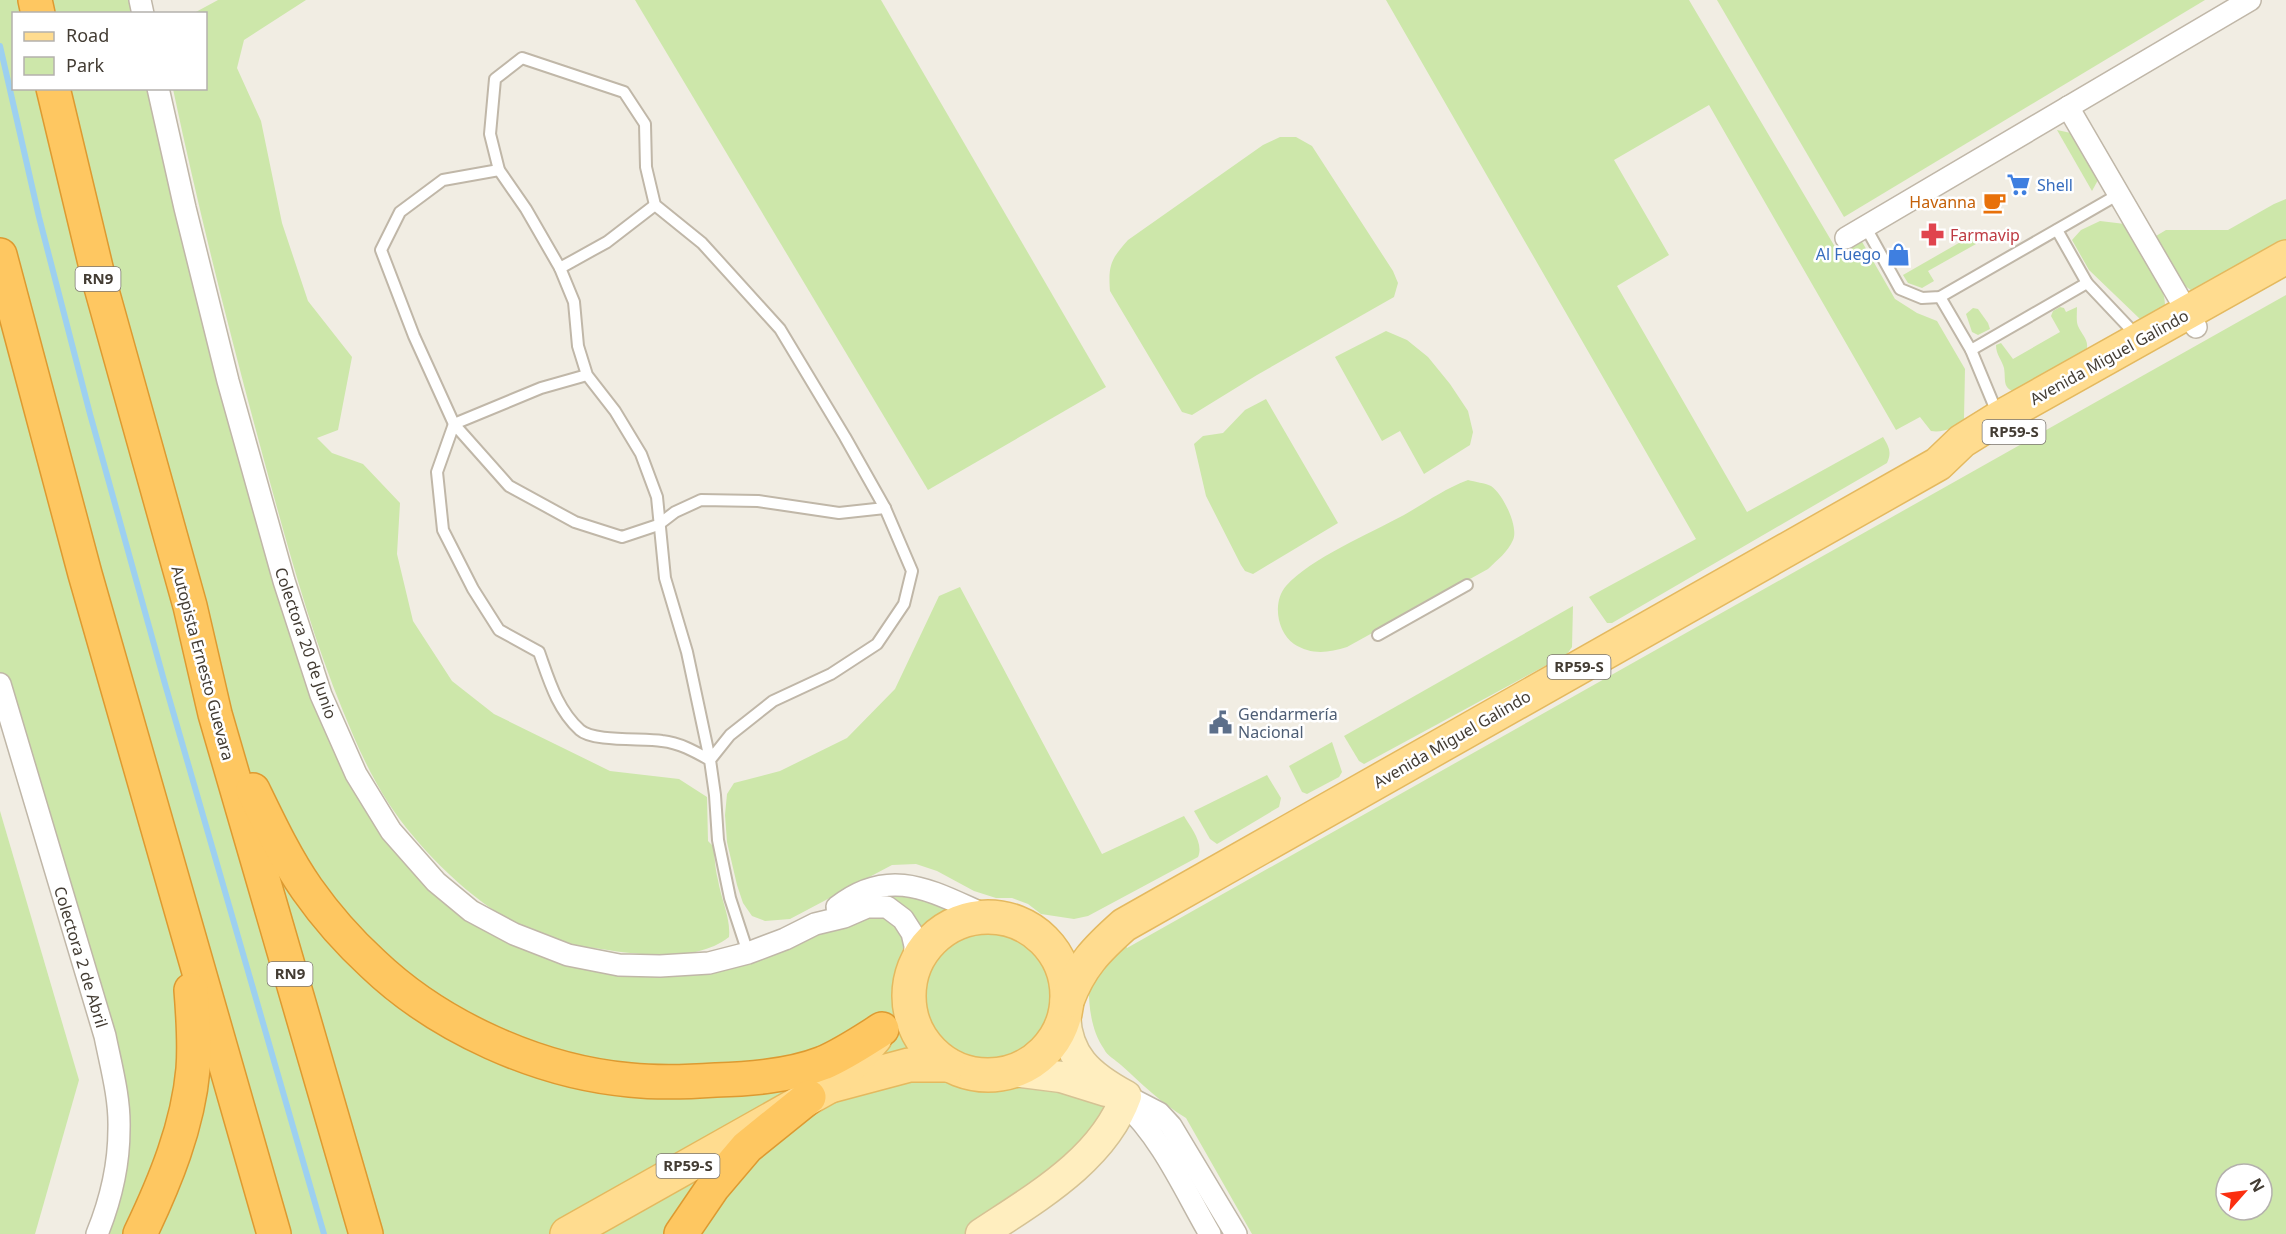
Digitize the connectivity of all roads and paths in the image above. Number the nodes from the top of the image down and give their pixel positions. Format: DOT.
graph roads {
  1 [pos="2250,0"];
  2 [pos="53,90"];
  3 [pos="158,90"];
  4 [pos="2068,107"];
  5 [pos="499,171"];
  6 [pos="2119,194"];
  7 [pos="655,205"];
  8 [pos="1865,226"];
  9 [pos="2057,230"];
  10 [pos="1846,238"];
  11 [pos="0,255"];
  12 [pos="2286,258"];
  13 [pos="560,268"];
  14 [pos="2286,276"];
  15 [pos="2087,283"];
  16 [pos="1940,297"];
  17 [pos="2192,320"];
  18 [pos="2140,339"];
  19 [pos="1971,350"];
  20 [pos="586,375"];
  21 [pos="1999,418"];
  22 [pos="454,424"];
  23 [pos="1938,464"];
  24 [pos="885,508"];
  25 [pos="658,525"];
  26 [pos="1467,585"];
  27 [pos="1378,635"];
  28 [pos="0,684"];
  29 [pos="215,714"];
  30 [pos="710,760"];
  31 [pos="181,911"];
  32 [pos="988,916"];
  33 [pos="815,924"];
  34 [pos="1124,925"];
  35 [pos="1044,941"];
  36 [pos="748,953"];
  37 [pos="911,977"];
  38 [pos="1066,1006"];
  39 [pos="882,1029"];
  40 [pos="948,1065"];
  41 [pos="1013,1071"];
  42 [pos="819,1092"];
  43 [pos="1125,1099"];
  44 [pos="97,1234"];
  45 [pos="140,1234"];
  46 [pos="274,1234"];
  47 [pos="366,1234"];
  48 [pos="567,1234"];
  49 [pos="681,1234"];
  50 [pos="981,1234"];
  51 [pos="1210,1234"];
  52 [pos="1236,1234"];
  1 -- 4 [label="street"];
  2 -- 29 [label="highway, Autopista Ernesto Guevara / RN9"];
  3 -- 36 [label="street, Colectora 20 de Junio"];
  4 -- 6 [label="street"];
  4 -- 8 [label="street"];
  5 -- 7 [label="lane"];
  5 -- 13 [label="lane"];
  5 -- 22 [label="lane"];
  6 -- 9 [label="lane"];
  6 -- 17 [label="street"];
  7 -- 13 [label="lane"];
  7 -- 24 [label="lane"];
  8 -- 10 [label="street"];
  8 -- 16 [label="lane"];
  9 -- 15 [label="lane"];
  9 -- 16 [label="lane"];
  11 -- 31 [label="highway"];
  12 -- 17 [label="main road, Avenida Miguel Galindo / RP59-S"];
  13 -- 20 [label="lane"];
  14 -- 17 [label="main road, Avenida Miguel Galindo / RP59-S"];
  15 -- 18 [label="lane"];
  15 -- 19 [label="lane"];
  16 -- 19 [label="lane"];
  17 -- 18 [label="main road, Avenida Miguel Galindo / RP59-S"];
  17 -- 23 [label="main road, Avenida Miguel Galindo / RP59-S"];
  18 -- 21 [label="main road, Avenida Miguel Galindo / RP59-S"];
  19 -- 21 [label="lane"];
  20 -- 22 [label="lane"];
  20 -- 25 [label="lane"];
  21 -- 23 [label="main road, Avenida Miguel Galindo / RP59-S"];
  22 -- 25 [label="lane"];
  22 -- 30 [label="lane"];
  23 -- 34 [label="main road, Avenida Miguel Galindo / RP59-S"];
  24 -- 25 [label="lane"];
  24 -- 30 [label="lane"];
  25 -- 30 [label="lane"];
  26 -- 27 [label="lane"];
  28 -- 44 [label="street, Colectora 2 de Abril"];
  29 -- 39 [label="highway"];
  29 -- 47 [label="highway, Autopista Ernesto Guevara / RN9"];
  30 -- 36 [label="lane"];
  31 -- 45 [label="highway"];
  31 -- 46 [label="highway"];
  32 -- 33 [label="street, Colectora 20 de Junio"];
  32 -- 35 [label="main road"];
  32 -- 37 [label="main road"];
  33 -- 36 [label="street, Colectora 20 de Junio"];
  33 -- 37 [label="street, Colectora 20 de Junio"];
  34 -- 35 [label="main road, Avenida Miguel Galindo / RP59-S"];
  34 -- 38 [label="main road, Avenida Miguel Galindo / RP59-S"];
  35 -- 38 [label="main road"];
  37 -- 39 [label="main road, RP59-S"];
  37 -- 40 [label="main road"];
  38 -- 41 [label="main road"];
  38 -- 43 [label="main road"];
  39 -- 42 [label="main road, RP59-S"];
  40 -- 41 [label="main road"];
  40 -- 42 [label="main road, RP59-S"];
  41 -- 43 [label="main road"];
  42 -- 48 [label="main road, RP59-S"];
  42 -- 49 [label="highway"];
  43 -- 50 [label="main road"];
  43 -- 51 [label="street"];
  43 -- 52 [label="street"];
}
